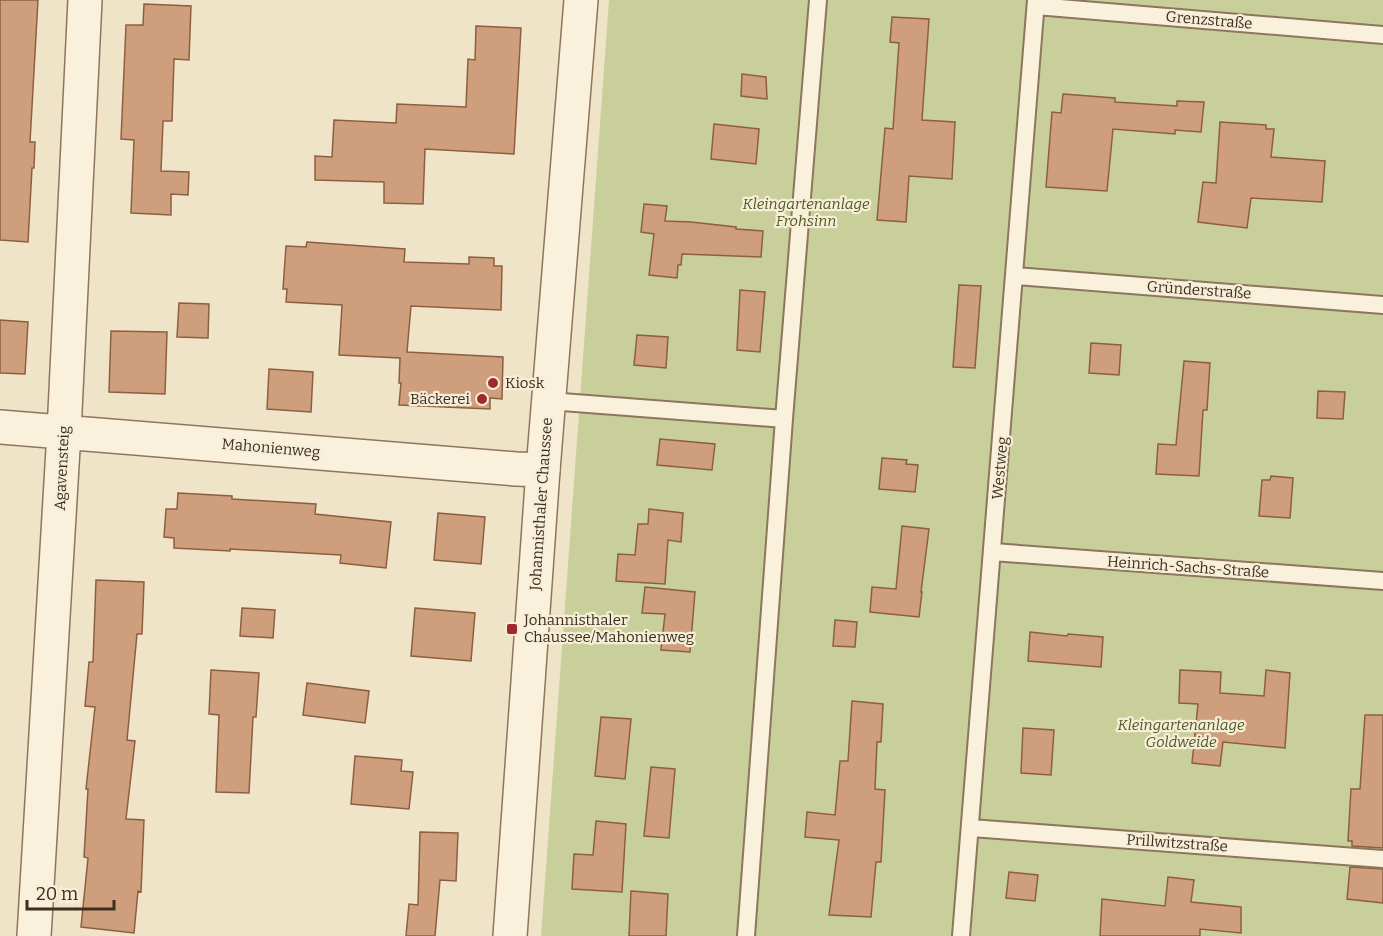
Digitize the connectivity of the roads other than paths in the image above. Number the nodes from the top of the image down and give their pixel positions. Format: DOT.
graph roads {
  1 [pos="85,0"];
  2 [pos="581,0"];
  3 [pos="818,0"];
  4 [pos="1036,3"];
  5 [pos="1383,35"];
  6 [pos="1015,276"];
  7 [pos="1383,305"];
  8 [pos="549,401"];
  9 [pos="784,419"];
  10 [pos="0,427"];
  11 [pos="64,432"];
  12 [pos="543,470"];
  13 [pos="993,552"];
  14 [pos="1383,581"];
  15 [pos="971,828"];
  16 [pos="1383,859"];
  17 [pos="34,936"];
  18 [pos="510,936"];
  19 [pos="747,936"];
  20 [pos="962,936"];
  1 -- 11 [label="street, Agavensteig"];
  2 -- 8 [label="street, Johannisthaler Chaussee"];
  3 -- 9 [label="lane"];
  4 -- 5 [label="lane, Grenzstraße"];
  4 -- 6 [label="lane, Westweg"];
  6 -- 7 [label="lane, Gründerstraße"];
  6 -- 13 [label="lane, Westweg"];
  8 -- 9 [label="lane"];
  8 -- 12 [label="street, Johannisthaler Chaussee"];
  9 -- 19 [label="lane"];
  10 -- 11 [label="street, Mahonienweg"];
  11 -- 12 [label="street, Mahonienweg"];
  11 -- 17 [label="street, Agavensteig"];
  12 -- 18 [label="street, Johannisthaler Chaussee"];
  13 -- 14 [label="lane, Heinrich-Sachs-Straße"];
  13 -- 15 [label="lane, Westweg"];
  15 -- 16 [label="lane, Prillwitzstraße"];
  15 -- 20 [label="lane, Westweg"];
}
